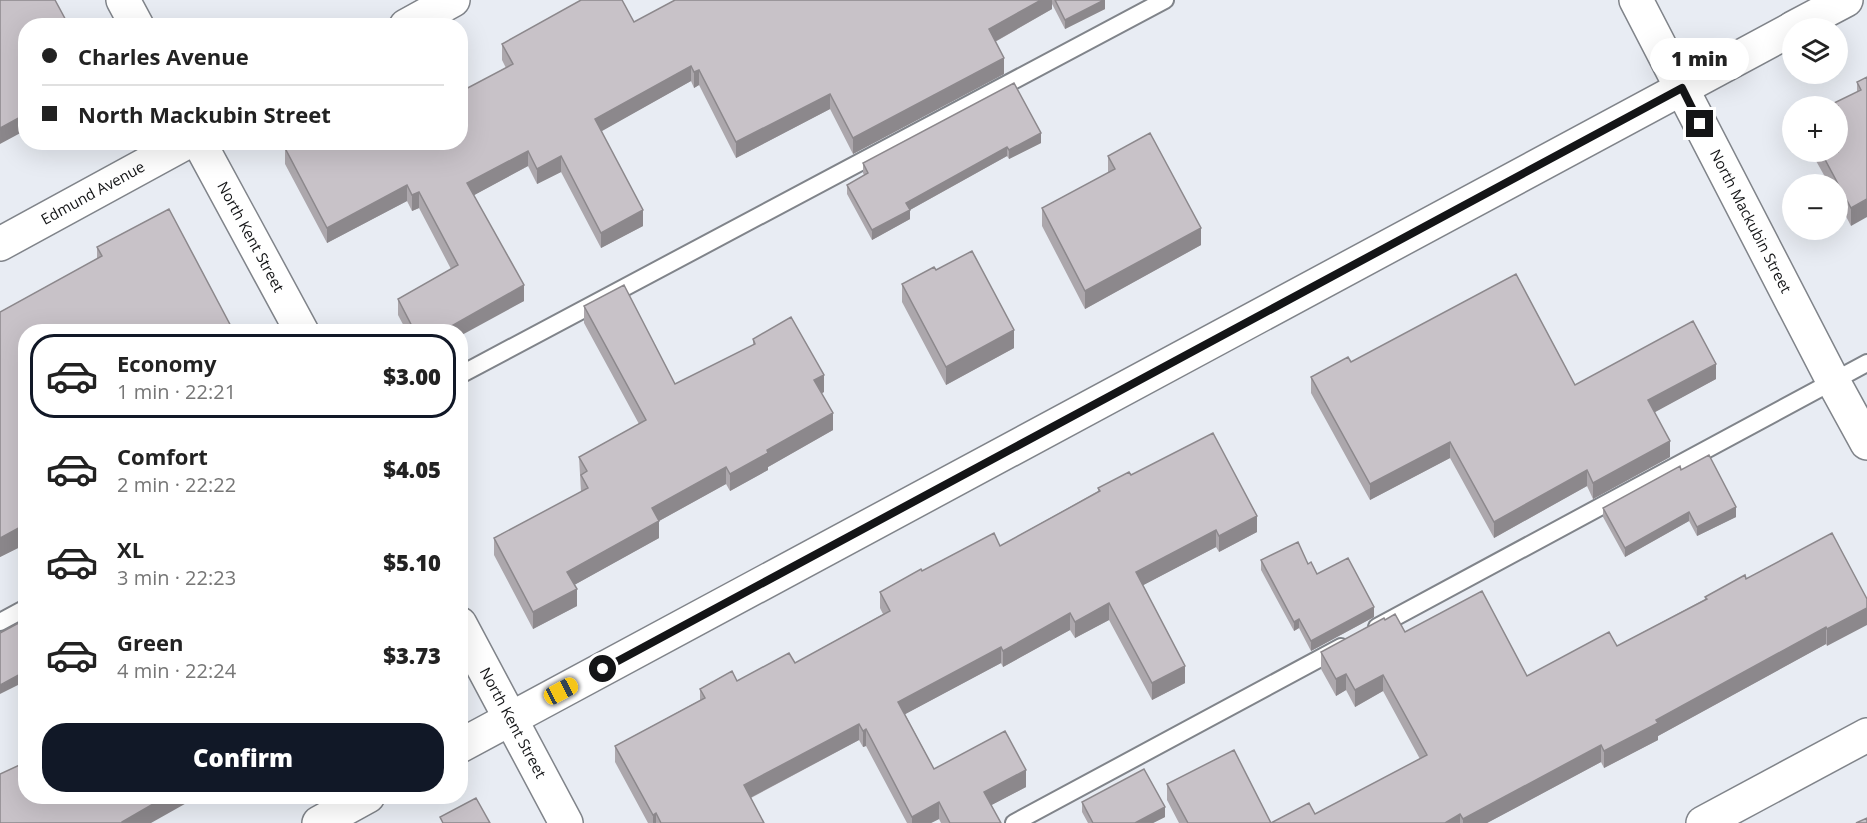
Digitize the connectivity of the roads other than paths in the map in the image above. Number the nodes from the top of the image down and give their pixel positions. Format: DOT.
graph roads {
  1 [pos="123,0"];
  2 [pos="453,0"];
  3 [pos="1165,0"];
  4 [pos="1636,0"];
  5 [pos="1846,0"];
  6 [pos="133,18"];
  7 [pos="420,18"];
  8 [pos="1813,18"];
  9 [pos="1782,35"];
  10 [pos="1682,88"];
  11 [pos="172,150"];
  12 [pos="203,150"];
  13 [pos="0,244"];
  14 [pos="298,324"];
  15 [pos="1867,363"];
  16 [pos="468,371"];
  17 [pos="1833,381"];
  18 [pos="1867,443"];
  19 [pos="18,612"];
  20 [pos="0,622"];
  21 [pos="468,639"];
  22 [pos="511,718"];
  23 [pos="1867,735"];
  24 [pos="468,742"];
  25 [pos="353,804"];
  26 [pos="319,823"];
  27 [pos="566,823"];
  28 [pos="1014,823"];
  29 [pos="1703,823"];
  1 -- 6 [label="street"];
  2 -- 7 [label="street"];
  3 -- 16 [label="lane"];
  4 -- 10 [label="street, North Mackubin Street"];
  5 -- 8 [label="street"];
  9 -- 10 [label="street"];
  10 -- 17 [label="street, North Mackubin Street"];
  10 -- 22 [label="street"];
  11 -- 13 [label="street, Edmund Avenue"];
  12 -- 14 [label="street, North Kent Street"];
  15 -- 17 [label="lane"];
  17 -- 18 [label="street, North Mackubin Street"];
  17 -- 28 [label="lane"];
  19 -- 20 [label="lane"];
  21 -- 22 [label="street, North Kent Street"];
  22 -- 24 [label="street"];
  22 -- 27 [label="street, North Kent Street"];
  23 -- 29 [label="street"];
  25 -- 26 [label="street"];
}
